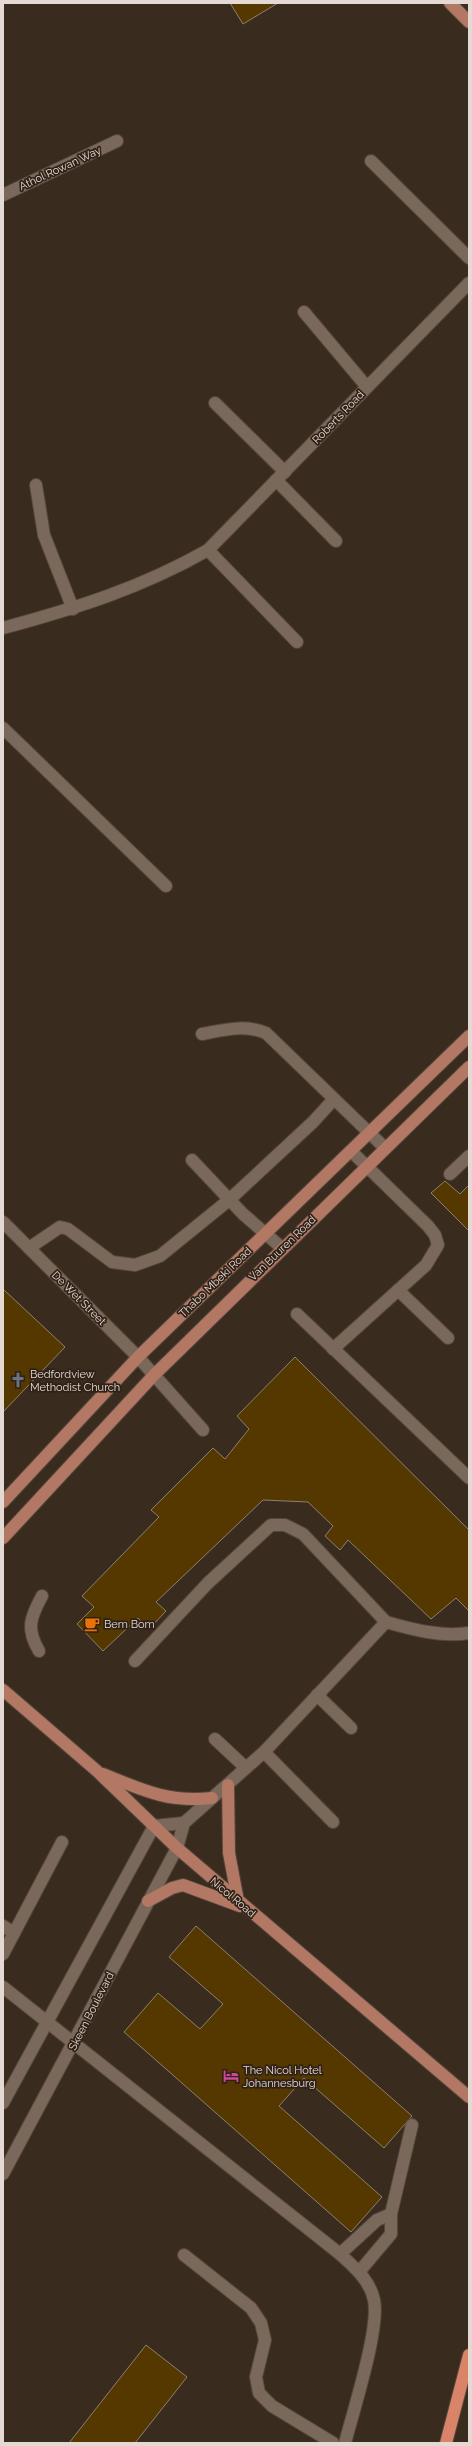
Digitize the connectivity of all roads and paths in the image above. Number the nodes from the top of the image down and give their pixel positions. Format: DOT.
graph roads {
  1 [pos="450,3"];
  2 [pos="469,22"];
  3 [pos="117,141"];
  4 [pos="371,161"];
  5 [pos="3,195"];
  6 [pos="469,258"];
  7 [pos="469,283"];
  8 [pos="304,312"];
  9 [pos="367,388"];
  10 [pos="215,403"];
  11 [pos="285,472"];
  12 [pos="276,480"];
  13 [pos="36,485"];
  14 [pos="336,541"];
  15 [pos="208,550"];
  16 [pos="73,609"];
  17 [pos="3,628"];
  18 [pos="297,642"];
  19 [pos="3,728"];
  20 [pos="166,886"];
  21 [pos="202,1034"];
  22 [pos="469,1036"];
  23 [pos="469,1067"];
  24 [pos="334,1099"];
  25 [pos="369,1133"];
  26 [pos="385,1148"];
  27 [pos="351,1151"];
  28 [pos="469,1156"];
  29 [pos="192,1160"];
  30 [pos="366,1166"];
  31 [pos="450,1174"];
  32 [pos="229,1200"];
  33 [pos="3,1222"];
  34 [pos="266,1234"];
  35 [pos="29,1248"];
  36 [pos="282,1248"];
  37 [pos="246,1283"];
  38 [pos="398,1290"];
  39 [pos="297,1314"];
  40 [pos="448,1338"];
  41 [pos="333,1349"];
  42 [pos="138,1357"];
  43 [pos="154,1375"];
  44 [pos="203,1430"];
  45 [pos="469,1478"];
  46 [pos="3,1502"];
  47 [pos="3,1538"];
  48 [pos="42,1596"];
  49 [pos="386,1622"];
  50 [pos="469,1633"];
  51 [pos="39,1651"];
  52 [pos="135,1661"];
  53 [pos="3,1690"];
  54 [pos="317,1695"];
  55 [pos="3,1704"];
  56 [pos="18,1705"];
  57 [pos="351,1728"];
  58 [pos="215,1739"];
  59 [pos="264,1752"];
  60 [pos="246,1768"];
  61 [pos="97,1771"];
  62 [pos="228,1784"];
  63 [pos="212,1798"];
  64 [pos="333,1822"];
  65 [pos="184,1823"];
  66 [pos="154,1826"];
  67 [pos="62,1842"];
  68 [pos="177,1848"];
  69 [pos="148,1901"];
  70 [pos="238,1901"];
  71 [pos="250,1910"];
  72 [pos="3,1926"];
  73 [pos="14,1933"];
  74 [pos="3,1954"];
  75 [pos="3,1987"];
  76 [pos="47,2023"];
  77 [pos="74,2044"];
  78 [pos="466,2094"];
  79 [pos="3,2103"];
  80 [pos="412,2125"];
  81 [pos="3,2174"];
  82 [pos="391,2214"];
  83 [pos="340,2254"];
  84 [pos="184,2255"];
  85 [pos="359,2272"];
  86 [pos="469,2354"];
  87 [pos="333,2443"];
  88 [pos="345,2443"];
  89 [pos="446,2443"];
  1 -- 2 [label="main road"];
  3 -- 5 [label="street, Athol Rowan Way"];
  4 -- 6 [label="street"];
  7 -- 9 [label="street, Roberts Road"];
  8 -- 9 [label="street"];
  9 -- 11 [label="street, Roberts Road"];
  10 -- 11 [label="street"];
  11 -- 12 [label="street, Roberts Road"];
  12 -- 14 [label="street"];
  12 -- 15 [label="street, Roberts Road"];
  13 -- 16 [label="street"];
  15 -- 16 [label="street, Roberts Road"];
  15 -- 18 [label="street"];
  16 -- 17 [label="street, Roberts Road"];
  19 -- 20 [label="street"];
  21 -- 24 [label="street"];
  22 -- 25 [label="main road, Thabo Mbeki Road"];
  23 -- 26 [label="main road"];
  24 -- 25 [label="street"];
  24 -- 32 [label="street"];
  25 -- 26 [label="street"];
  25 -- 27 [label="main road, Thabo Mbeki Road"];
  26 -- 30 [label="main road"];
  27 -- 30 [label="street"];
  27 -- 34 [label="main road, Thabo Mbeki Road"];
  28 -- 31 [label="street"];
  29 -- 32 [label="street"];
  30 -- 36 [label="main road, Van Buuren Road"];
  30 -- 38 [label="street"];
  32 -- 34 [label="street"];
  32 -- 35 [label="street"];
  33 -- 35 [label="street, De Wet Street"];
  34 -- 36 [label="street"];
  34 -- 42 [label="main road, Thabo Mbeki Road"];
  35 -- 42 [label="street, De Wet Street"];
  36 -- 37 [label="main road, Van Buuren Road"];
  37 -- 43 [label="main road, Thabo Mbeki Road"];
  38 -- 40 [label="street"];
  38 -- 41 [label="street"];
  39 -- 41 [label="street"];
  41 -- 45 [label="street"];
  42 -- 43 [label="street, De Wet Street"];
  42 -- 46 [label="main road, Thabo Mbeki Road"];
  43 -- 44 [label="street, De Wet Street"];
  43 -- 47 [label="main road, Thabo Mbeki Road"];
  48 -- 51 [label="street"];
  49 -- 50 [label="street"];
  49 -- 52 [label="street"];
  49 -- 54 [label="street"];
  53 -- 56 [label="main road, Nicol Road"];
  54 -- 57 [label="street"];
  54 -- 59 [label="street"];
  55 -- 56 [label="main road"];
  56 -- 61 [label="main road, Nicol Road"];
  58 -- 60 [label="street"];
  59 -- 60 [label="street"];
  59 -- 64 [label="street"];
  60 -- 62 [label="street"];
  61 -- 63 [label="main road"];
  61 -- 66 [label="main road, Nicol Road"];
  62 -- 63 [label="street"];
  62 -- 70 [label="main road"];
  63 -- 65 [label="street"];
  65 -- 66 [label="street"];
  65 -- 68 [label="street, Skeen Boulevard"];
  66 -- 68 [label="main road, Nicol Road"];
  66 -- 76 [label="street"];
  67 -- 73 [label="street"];
  68 -- 69 [label="street, Skeen Boulevard"];
  68 -- 70 [label="main road, Nicol Road"];
  69 -- 71 [label="main road"];
  69 -- 77 [label="street, Skeen Boulevard"];
  70 -- 71 [label="main road, Nicol Road"];
  71 -- 78 [label="main road, Nicol Road"];
  72 -- 73 [label="street"];
  73 -- 74 [label="street"];
  75 -- 76 [label="street"];
  76 -- 77 [label="street"];
  76 -- 79 [label="street"];
  77 -- 81 [label="street, Skeen Boulevard"];
  77 -- 83 [label="street"];
  80 -- 82 [label="street"];
  82 -- 83 [label="street"];
  82 -- 85 [label="street"];
  83 -- 85 [label="street"];
  84 -- 87 [label="street"];
  85 -- 88 [label="street"];
  86 -- 89 [label="highway"];
}
